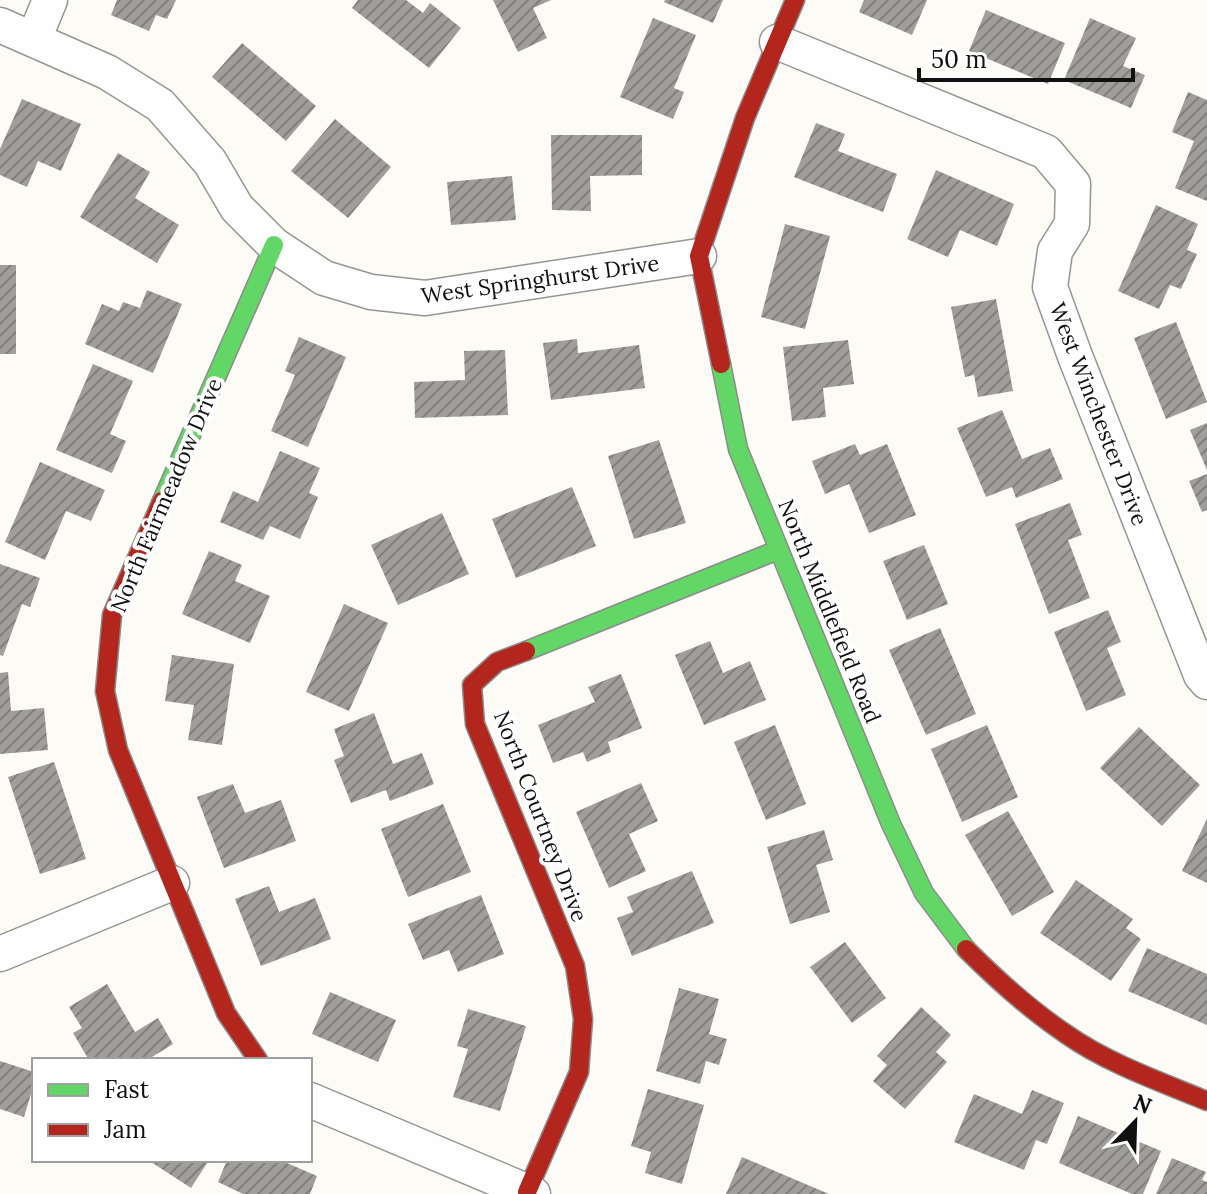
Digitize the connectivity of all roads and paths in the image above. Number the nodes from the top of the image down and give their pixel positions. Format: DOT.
graph roads {
  1 [pos="50,0"];
  2 [pos="795,0"];
  3 [pos="0,25"];
  4 [pos="34,39"];
  5 [pos="777,42"];
  6 [pos="274,245"];
  7 [pos="699,256"];
  8 [pos="778,550"];
  9 [pos="1207,682"];
  10 [pos="172,883"];
  11 [pos="0,954"];
  12 [pos="257,1058"];
  13 [pos="312,1101"];
  14 [pos="1207,1101"];
  15 [pos="530,1193"];
  1 -- 4 [label="street"];
  2 -- 5 [label="street, North Middlefield Road"];
  3 -- 4 [label="street, West Springhurst Drive"];
  4 -- 6 [label="street, West Springhurst Drive"];
  5 -- 7 [label="street, North Middlefield Road"];
  5 -- 9 [label="street, West Winchester Drive"];
  6 -- 7 [label="street, West Springhurst Drive"];
  6 -- 10 [label="street, North Fairmeadow Drive"];
  7 -- 8 [label="street, North Middlefield Road"];
  8 -- 14 [label="street, North Middlefield Road"];
  8 -- 15 [label="street, North Courtney Drive"];
  10 -- 11 [label="street"];
  10 -- 12 [label="street, North Fairmeadow Drive"];
  13 -- 15 [label="street"];
}
